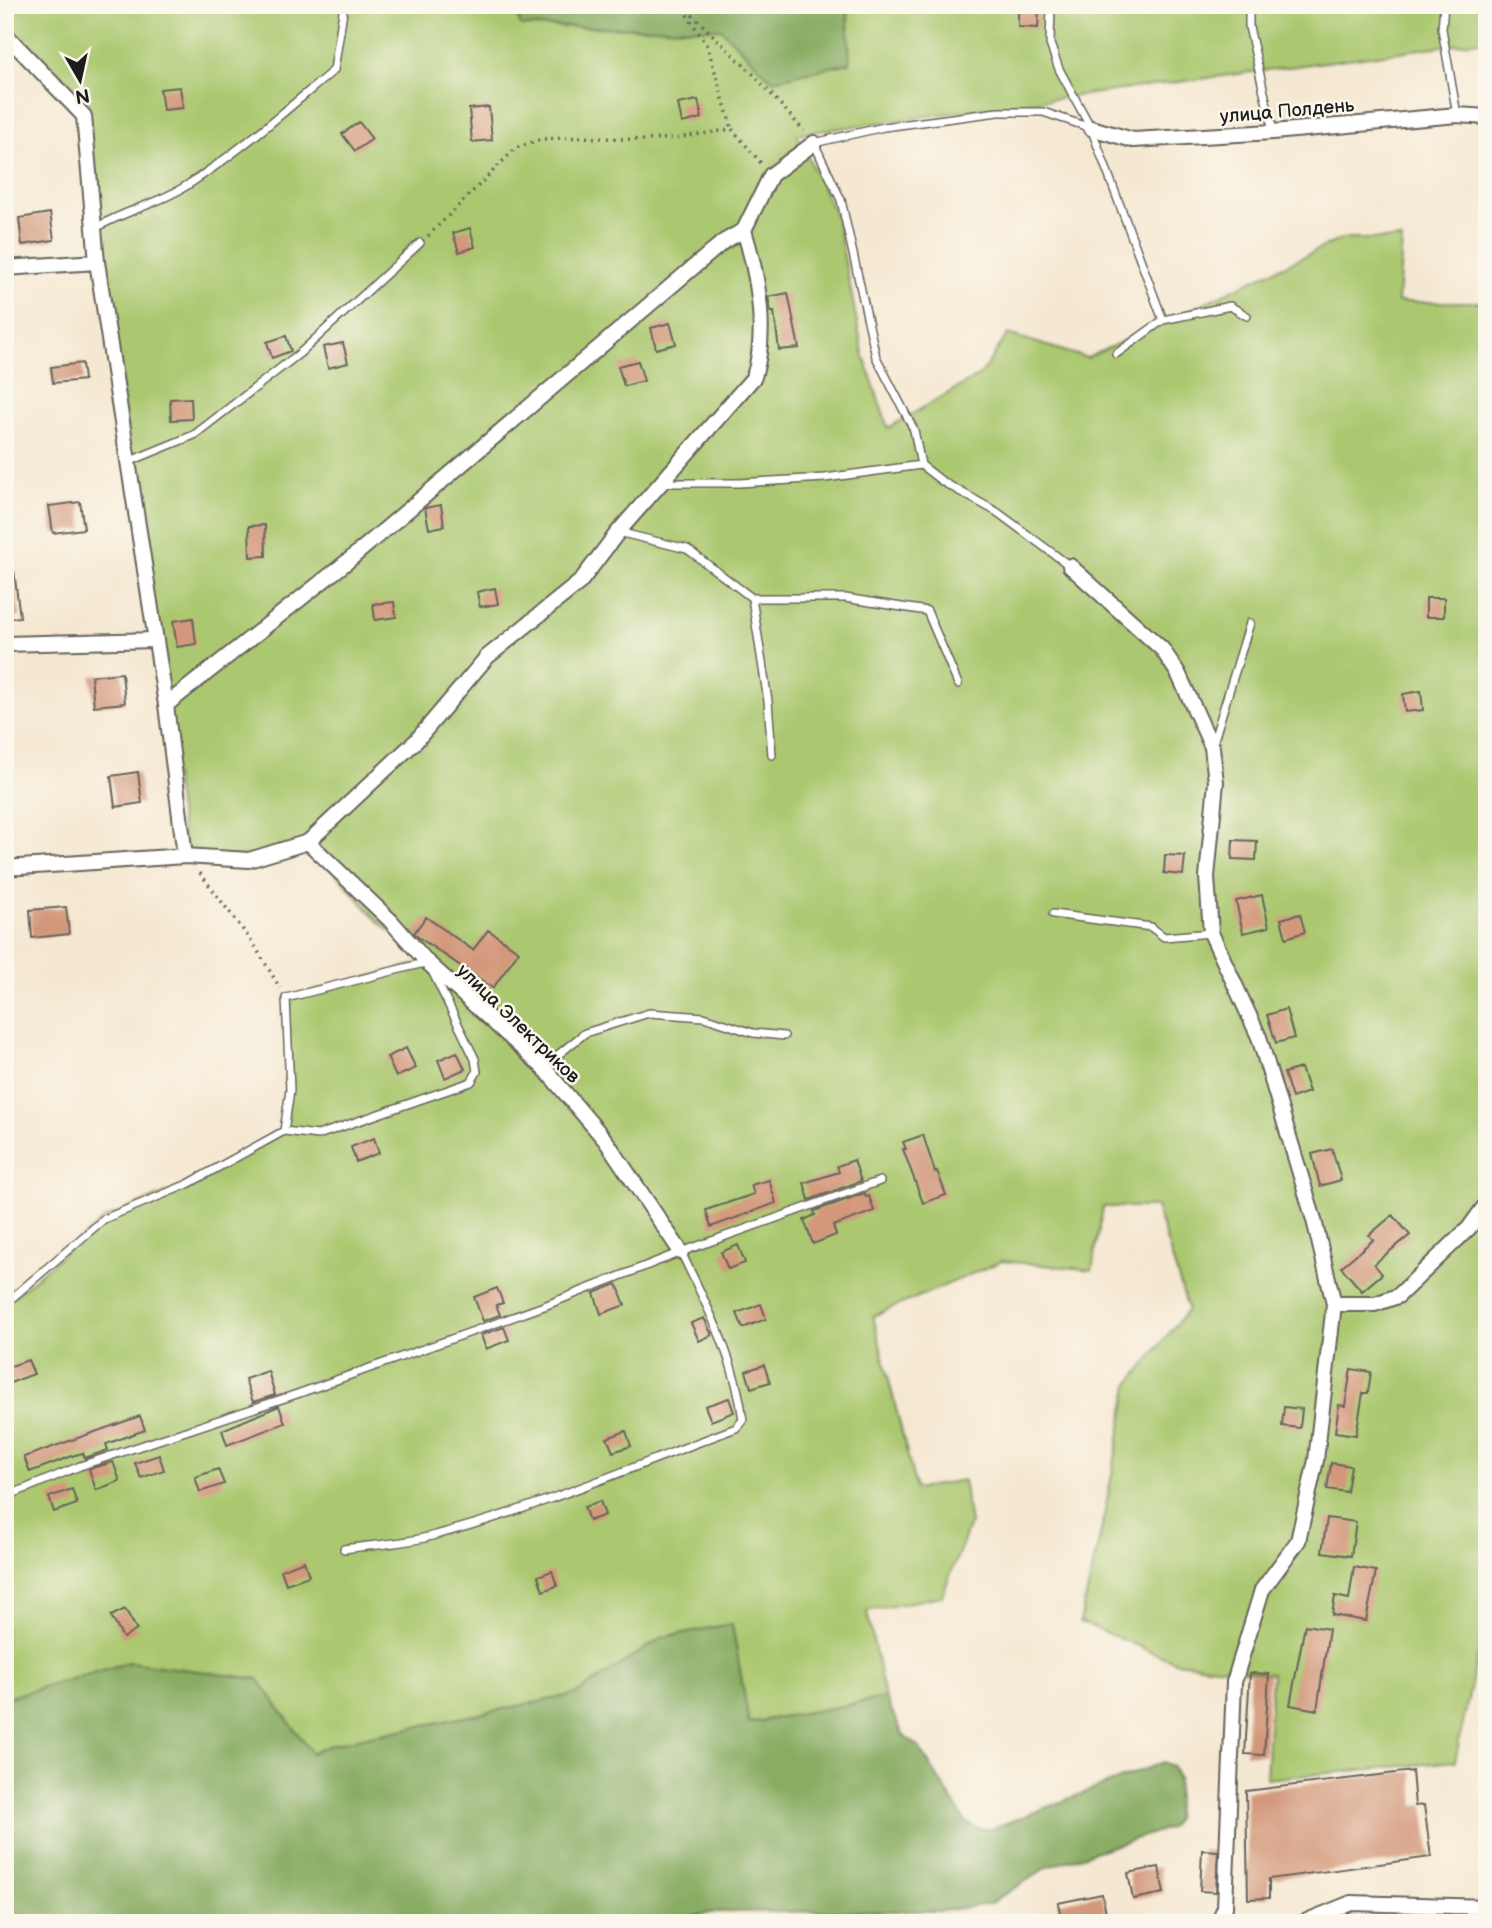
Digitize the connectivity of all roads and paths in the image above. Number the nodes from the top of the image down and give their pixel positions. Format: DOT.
graph roads {
  1 [pos="344,5"];
  2 [pos="681,5"];
  3 [pos="1051,5"];
  4 [pos="1249,5"];
  5 [pos="1444,5"];
  6 [pos="5,34"];
  7 [pos="1457,115"];
  8 [pos="1487,117"];
  9 [pos="1091,128"];
  10 [pos="733,129"];
  11 [pos="1273,132"];
  12 [pos="814,143"];
  13 [pos="771,175"];
  14 [pos="93,230"];
  15 [pos="744,230"];
  16 [pos="420,243"];
  17 [pos="97,262"];
  18 [pos="5,268"];
  19 [pos="1247,316"];
  20 [pos="1163,320"];
  21 [pos="1116,354"];
  22 [pos="127,463"];
  23 [pos="921,465"];
  24 [pos="661,483"];
  25 [pos="618,531"];
  26 [pos="1070,566"];
  27 [pos="752,598"];
  28 [pos="1250,623"];
  29 [pos="155,640"];
  30 [pos="5,644"];
  31 [pos="958,684"];
  32 [pos="166,705"];
  33 [pos="1212,747"];
  34 [pos="772,755"];
  35 [pos="308,842"];
  36 [pos="185,856"];
  37 [pos="5,867"];
  38 [pos="1053,914"];
  39 [pos="1211,933"];
  40 [pos="428,962"];
  41 [pos="286,998"];
  42 [pos="784,1036"];
  43 [pos="543,1067"];
  44 [pos="284,1131"];
  45 [pos="880,1181"];
  46 [pos="1487,1203"];
  47 [pos="681,1252"];
  48 [pos="5,1304"];
  49 [pos="1334,1304"];
  50 [pos="5,1497"];
  51 [pos="344,1549"];
  52 [pos="1487,1907"];
  53 [pos="1218,1923"];
  54 [pos="1302,1923"];
  1 -- 14 [label="lane"];
  2 -- 10 [label="path"];
  2 -- 12 [label="path"];
  3 -- 9 [label="lane"];
  4 -- 11 [label="lane"];
  5 -- 7 [label="lane"];
  6 -- 14 [label="street"];
  7 -- 8 [label="street, улица Полдень"];
  7 -- 11 [label="street, улица Полдень"];
  9 -- 11 [label="street, улица Полдень"];
  9 -- 12 [label="lane"];
  9 -- 20 [label="lane"];
  10 -- 13 [label="path"];
  10 -- 16 [label="path"];
  12 -- 13 [label="street"];
  12 -- 23 [label="lane"];
  13 -- 15 [label="street"];
  14 -- 17 [label="street"];
  15 -- 24 [label="street"];
  15 -- 32 [label="street"];
  16 -- 22 [label="lane"];
  17 -- 18 [label="street"];
  17 -- 22 [label="street"];
  19 -- 20 [label="lane"];
  20 -- 21 [label="lane"];
  22 -- 29 [label="street"];
  23 -- 24 [label="lane"];
  23 -- 26 [label="lane"];
  24 -- 25 [label="street"];
  25 -- 27 [label="lane"];
  25 -- 35 [label="street"];
  26 -- 33 [label="street"];
  27 -- 31 [label="lane"];
  27 -- 34 [label="lane"];
  28 -- 33 [label="lane"];
  29 -- 30 [label="street"];
  29 -- 32 [label="street"];
  32 -- 36 [label="street"];
  33 -- 39 [label="street"];
  35 -- 36 [label="street"];
  35 -- 40 [label="street, улица Электриков"];
  36 -- 37 [label="street"];
  36 -- 41 [label="path"];
  38 -- 39 [label="lane"];
  39 -- 49 [label="street"];
  40 -- 41 [label="lane"];
  40 -- 43 [label="street, улица Электриков"];
  40 -- 44 [label="lane"];
  41 -- 44 [label="lane"];
  42 -- 43 [label="lane"];
  43 -- 47 [label="street, улица Электриков"];
  44 -- 48 [label="lane"];
  45 -- 47 [label="lane"];
  46 -- 49 [label="street"];
  47 -- 50 [label="lane"];
  47 -- 51 [label="lane"];
  49 -- 53 [label="street"];
  52 -- 54 [label="street"];
}
